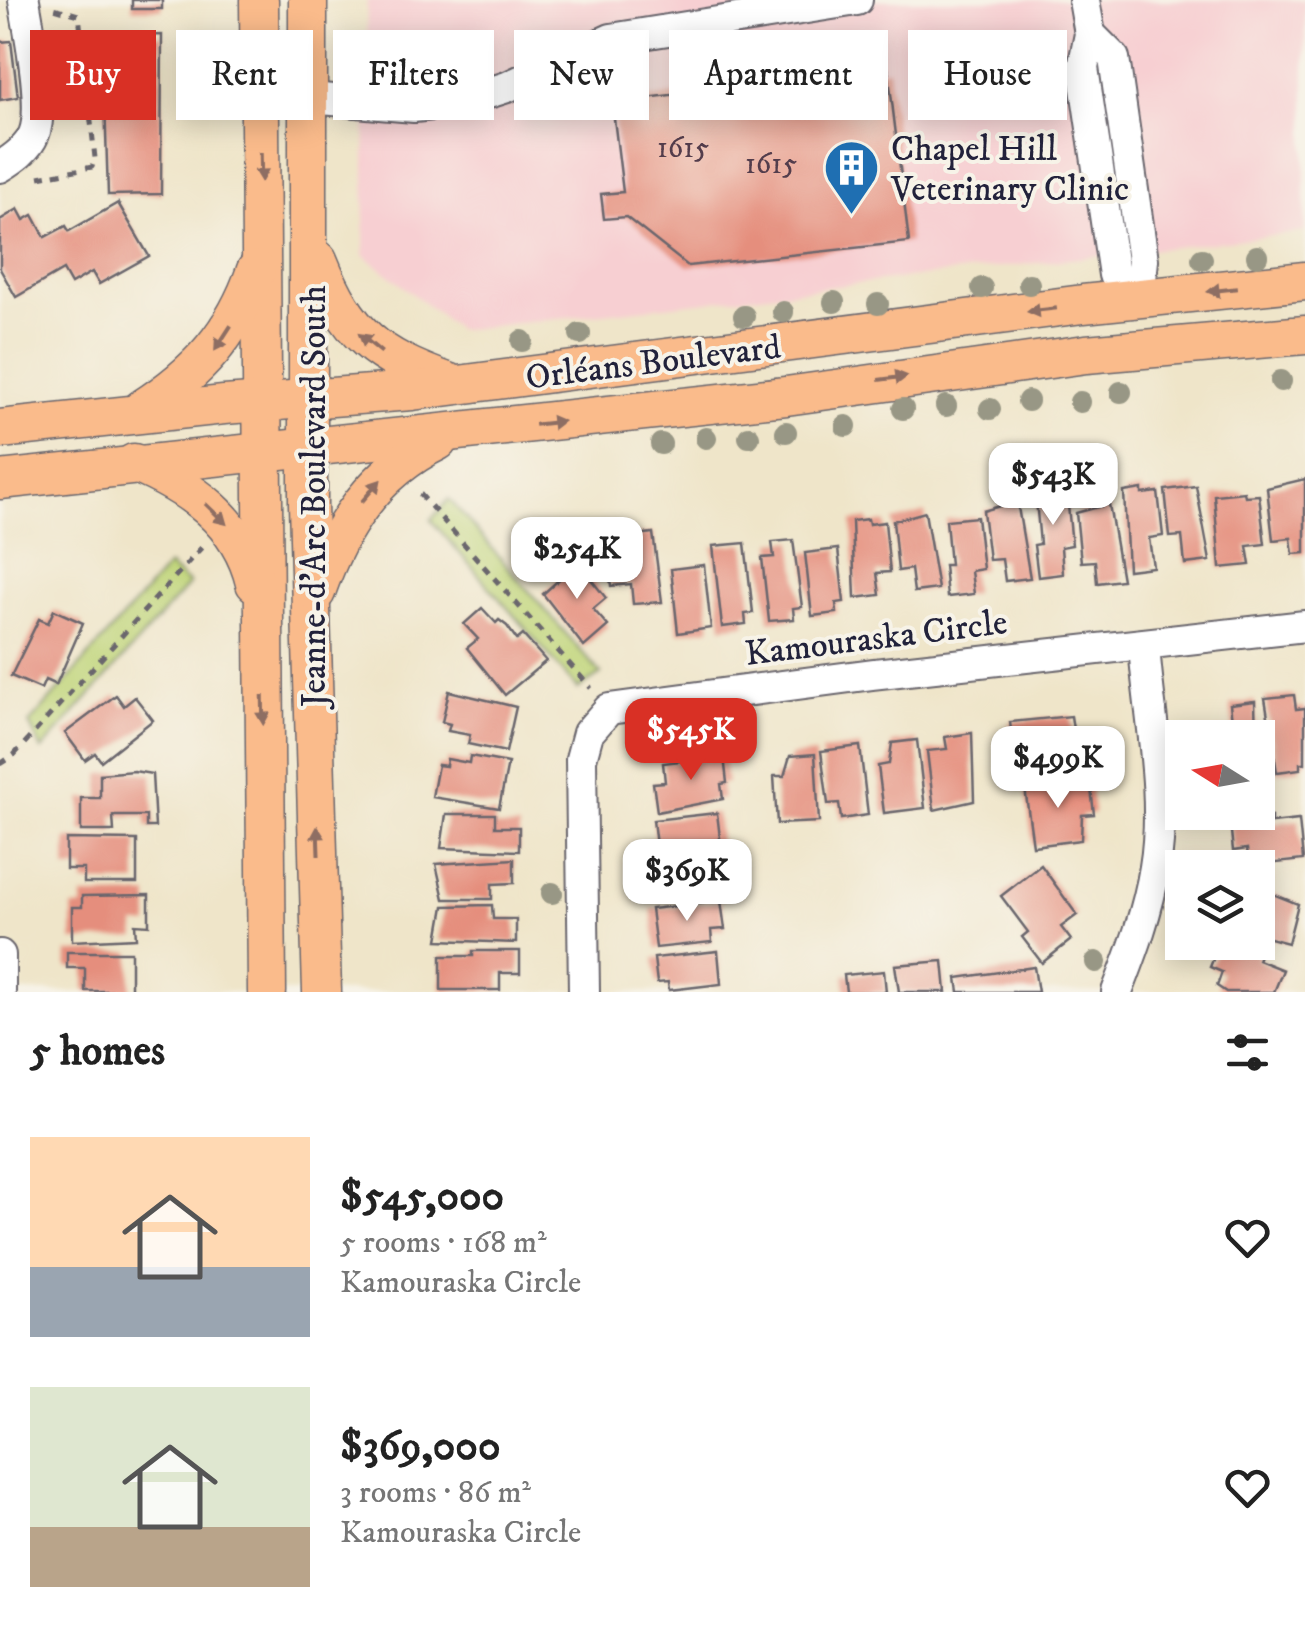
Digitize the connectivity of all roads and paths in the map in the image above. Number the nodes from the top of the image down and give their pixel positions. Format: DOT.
graph roads {
  1 [pos="24,0"];
  2 [pos="258,0"];
  3 [pos="308,0"];
  4 [pos="857,0"];
  5 [pos="1084,0"];
  6 [pos="309,30"];
  7 [pos="313,98"];
  8 [pos="310,120"];
  9 [pos="0,167"];
  10 [pos="311,236"];
  11 [pos="263,250"];
  12 [pos="1305,280"];
  13 [pos="1139,299"];
  14 [pos="1305,335"];
  15 [pos="1145,351"];
  16 [pos="457,385"];
  17 [pos="310,400"];
  18 [pos="262,402"];
  19 [pos="136,413"];
  20 [pos="0,429"];
  21 [pos="452,434"];
  22 [pos="309,449"];
  23 [pos="261,452"];
  24 [pos="134,464"];
  25 [pos="0,480"];
  26 [pos="411,491"];
  27 [pos="213,534"];
  28 [pos="310,608"];
  29 [pos="262,612"];
  30 [pos="1305,626"];
  31 [pos="1144,645"];
  32 [pos="609,709"];
  33 [pos="0,764"];
  34 [pos="0,954"];
  35 [pos="0,992"];
  36 [pos="267,992"];
  37 [pos="322,992"];
  38 [pos="584,992"];
  39 [pos="1117,992"];
  1 -- 9 [label="street"];
  2 -- 11 [label="main road, Jeanne-d'Arc Boulevard South, one-way"];
  3 -- 6 [label="main road, Jeanne-d'Arc Boulevard South"];
  4 -- 7 [label="street"];
  5 -- 13 [label="street"];
  8 -- 10 [label="main road, Jeanne-d'Arc Boulevard South"];
  16 -- 10 [label="main road, one-way"];
  10 -- 17 [label="main road, Jeanne-d'Arc Boulevard South"];
  11 -- 18 [label="main road, Jeanne-d'Arc Boulevard South"];
  11 -- 19 [label="main road, one-way"];
  12 -- 13 [label="main road, Orléans Boulevard, one-way"];
  13 -- 15 [label="main road"];
  13 -- 16 [label="main road, Orléans Boulevard, one-way"];
  14 -- 15 [label="main road, Orléans Boulevard"];
  21 -- 15 [label="main road, Orléans Boulevard, one-way"];
  16 -- 17 [label="main road, Orléans Boulevard"];
  17 -- 18 [label="main road, Orléans Boulevard"];
  17 -- 22 [label="main road, Jeanne-d'Arc Boulevard South"];
  18 -- 19 [label="main road, Orléans Boulevard"];
  18 -- 23 [label="main road, Jeanne-d'Arc Boulevard South"];
  19 -- 20 [label="main road, Orléans Boulevard"];
  21 -- 22 [label="main road, Orléans Boulevard"];
  28 -- 21 [label="main road, one-way"];
  22 -- 23 [label="main road, Orléans Boulevard"];
  22 -- 28 [label="main road, Jeanne-d'Arc Boulevard South"];
  23 -- 24 [label="main road, Orléans Boulevard"];
  23 -- 29 [label="main road, Jeanne-d'Arc Boulevard South"];
  24 -- 25 [label="main road, Orléans Boulevard"];
  24 -- 29 [label="main road, one-way"];
  26 -- 32 [label="path"];
  27 -- 33 [label="path"];
  37 -- 28 [label="main road, Jeanne-d'Arc Boulevard South, one-way"];
  29 -- 36 [label="main road, Jeanne-d'Arc Boulevard South, one-way"];
  30 -- 31 [label="street, Kamouraska Circle"];
  31 -- 32 [label="street, Kamouraska Circle"];
  31 -- 39 [label="street"];
  32 -- 38 [label="street"];
  34 -- 35 [label="street"];
}
